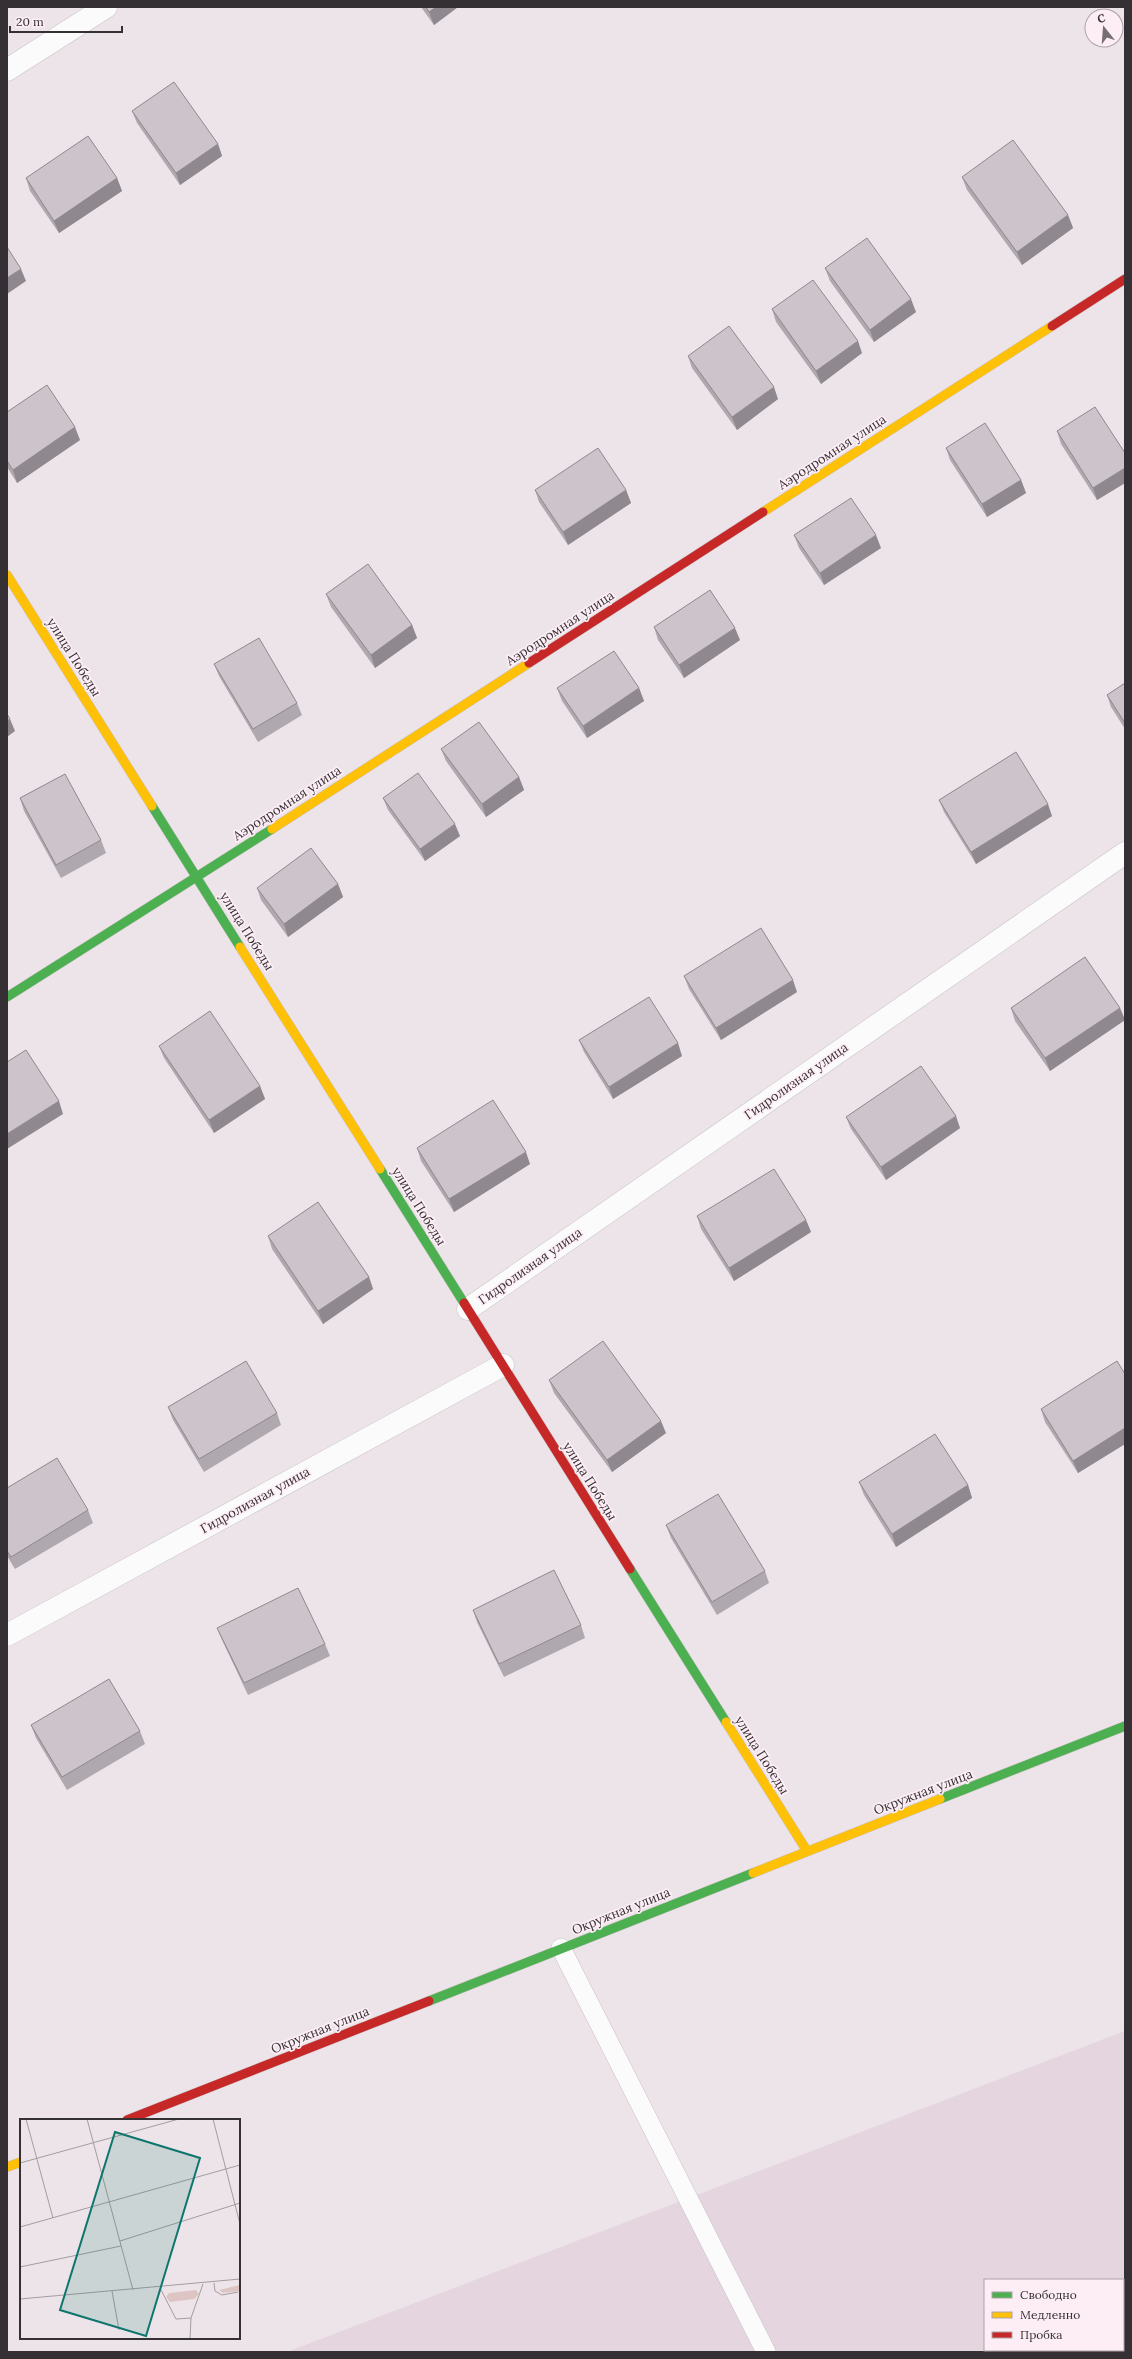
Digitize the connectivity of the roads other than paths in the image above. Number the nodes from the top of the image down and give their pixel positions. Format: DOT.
graph roads {
  1 [pos="106,7"];
  2 [pos="7,70"];
  3 [pos="1125,279"];
  4 [pos="7,575"];
  5 [pos="1125,853"];
  6 [pos="197,877"];
  7 [pos="7,997"];
  8 [pos="468,1309"];
  9 [pos="503,1365"];
  10 [pos="7,1635"];
  11 [pos="1125,1727"];
  12 [pos="807,1851"];
  13 [pos="561,1948"];
  14 [pos="130,2119"];
  15 [pos="20,2162"];
  16 [pos="7,2168"];
  17 [pos="766,2352"];
  1 -- 2 [label="street"];
  3 -- 6 [label="street, Аэродромная улица"];
  4 -- 6 [label="street, улица Победы"];
  5 -- 8 [label="street, Гидролизная улица"];
  6 -- 7 [label="street, Аэродромная улица"];
  6 -- 8 [label="street, улица Победы"];
  8 -- 9 [label="street, улица Победы"];
  9 -- 10 [label="street, Гидролизная улица"];
  9 -- 12 [label="street, улица Победы"];
  11 -- 12 [label="street, Окружная улица"];
  12 -- 13 [label="street, Окружная улица"];
  13 -- 14 [label="street, Окружная улица"];
  13 -- 17 [label="lane"];
  15 -- 16 [label="street"];
}
